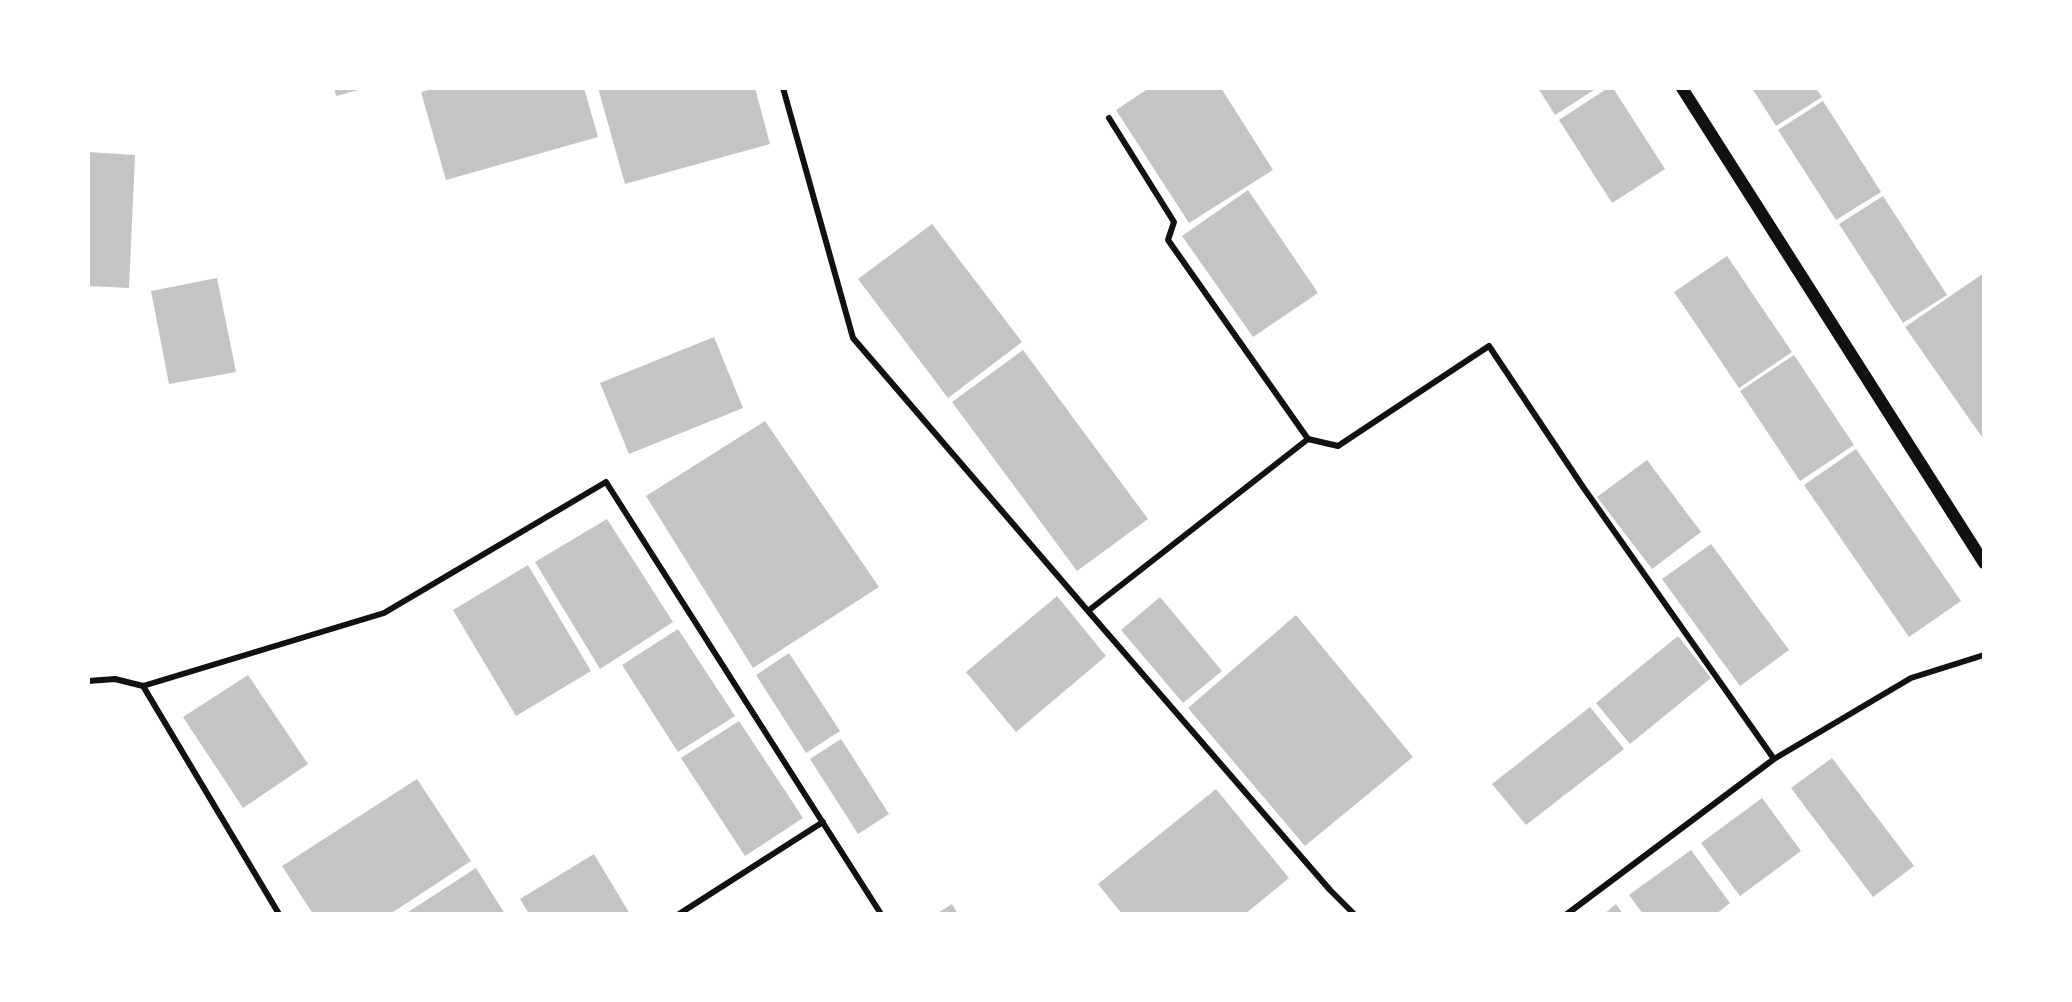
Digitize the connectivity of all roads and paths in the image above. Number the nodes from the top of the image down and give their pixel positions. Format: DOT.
graph roads {
  1 [pos="783,88"];
  2 [pos="1682,88"];
  3 [pos="1108,118"];
  4 [pos="1308,439"];
  5 [pos="1983,563"];
  6 [pos="1088,610"];
  7 [pos="1983,655"];
  8 [pos="88,681"];
  9 [pos="143,686"];
  10 [pos="1774,759"];
  11 [pos="823,822"];
  12 [pos="279,914"];
  13 [pos="679,914"];
  14 [pos="881,914"];
  15 [pos="1354,914"];
  16 [pos="1567,914"];
  1 -- 6 [label="street"];
  2 -- 5 [label="main road"];
  3 -- 4 [label="street"];
  4 -- 6 [label="street"];
  4 -- 10 [label="street"];
  6 -- 15 [label="street"];
  7 -- 10 [label="street"];
  8 -- 9 [label="street"];
  9 -- 11 [label="street"];
  9 -- 12 [label="street"];
  10 -- 16 [label="street"];
  11 -- 13 [label="street"];
  11 -- 14 [label="street"];
}
